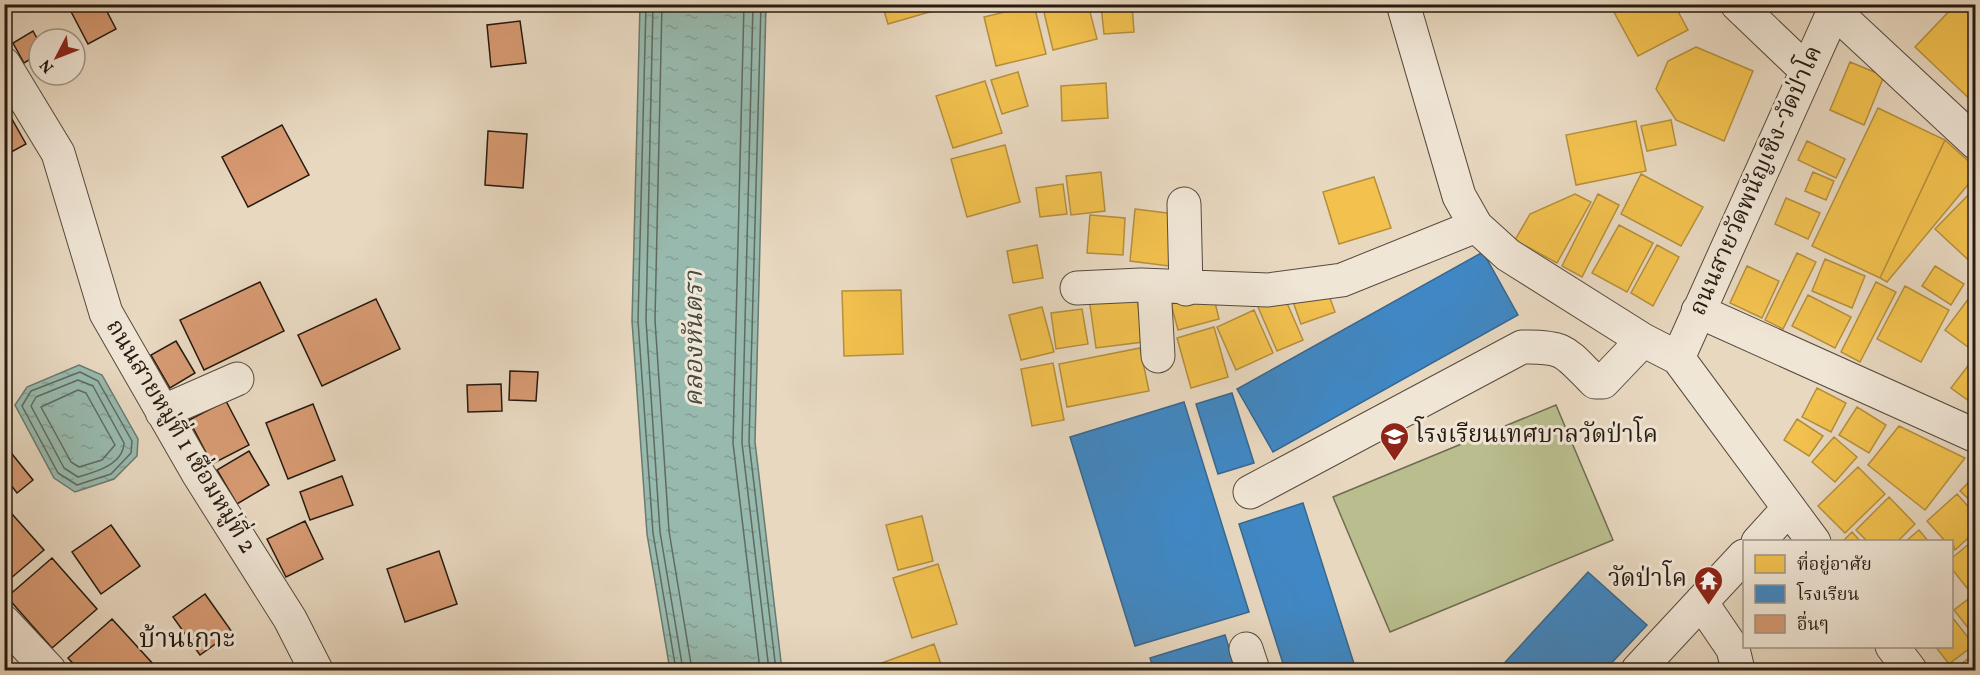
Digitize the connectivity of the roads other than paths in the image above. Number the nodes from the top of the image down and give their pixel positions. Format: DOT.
graph roads {
  1 [pos="1403,4"];
  2 [pos="1737,4"];
  3 [pos="1835,8"];
  4 [pos="4,64"];
  5 [pos="1807,71"];
  6 [pos="1976,143"];
  7 [pos="1184,204"];
  8 [pos="1476,226"];
  9 [pos="1170,287"];
  10 [pos="1077,288"];
  11 [pos="1698,311"];
  12 [pos="1642,340"];
  13 [pos="1158,356"];
  14 [pos="1678,358"];
  15 [pos="237,379"];
  16 [pos="162,412"];
  17 [pos="1976,435"];
  18 [pos="1250,492"];
  19 [pos="1789,508"];
  20 [pos="1760,540"];
  21 [pos="1813,540"];
  22 [pos="1743,557"];
  23 [pos="1701,602"];
  24 [pos="4,622"];
  25 [pos="1894,648"];
  26 [pos="49,670"];
  27 [pos="316,670"];
  28 [pos="1638,670"];
  29 [pos="1738,670"];
  30 [pos="1910,670"];
  1 -- 8 [label="street"];
  2 -- 5 [label="street"];
  3 -- 5 [label="street, ถนนสายวัดพนัญเชิง-วัดป่าโค"];
  3 -- 6 [label="street"];
  4 -- 16 [label="street, ถนนสายหมู่ที่ 1 เชื่อมหมู่ที่ 2"];
  5 -- 11 [label="street, ถนนสายวัดพนัญเชิง-วัดป่าโค"];
  7 -- 9 [label="street"];
  8 -- 9 [label="street"];
  8 -- 12 [label="street"];
  9 -- 10 [label="street"];
  9 -- 13 [label="street"];
  11 -- 14 [label="street, ถนนสายวัดพนัญเชิง-วัดป่าโค"];
  11 -- 17 [label="street"];
  12 -- 14 [label="street"];
  12 -- 18 [label="street"];
  14 -- 19 [label="street"];
  15 -- 16 [label="street"];
  16 -- 27 [label="street, ถนนสายหมู่ที่ 1 เชื่อมหมู่ที่ 2"];
  19 -- 20 [label="street"];
  19 -- 21 [label="street"];
  22 -- 23 [label="street"];
  23 -- 28 [label="street"];
  23 -- 29 [label="street"];
  24 -- 26 [label="street"];
  25 -- 30 [label="street"];
}
